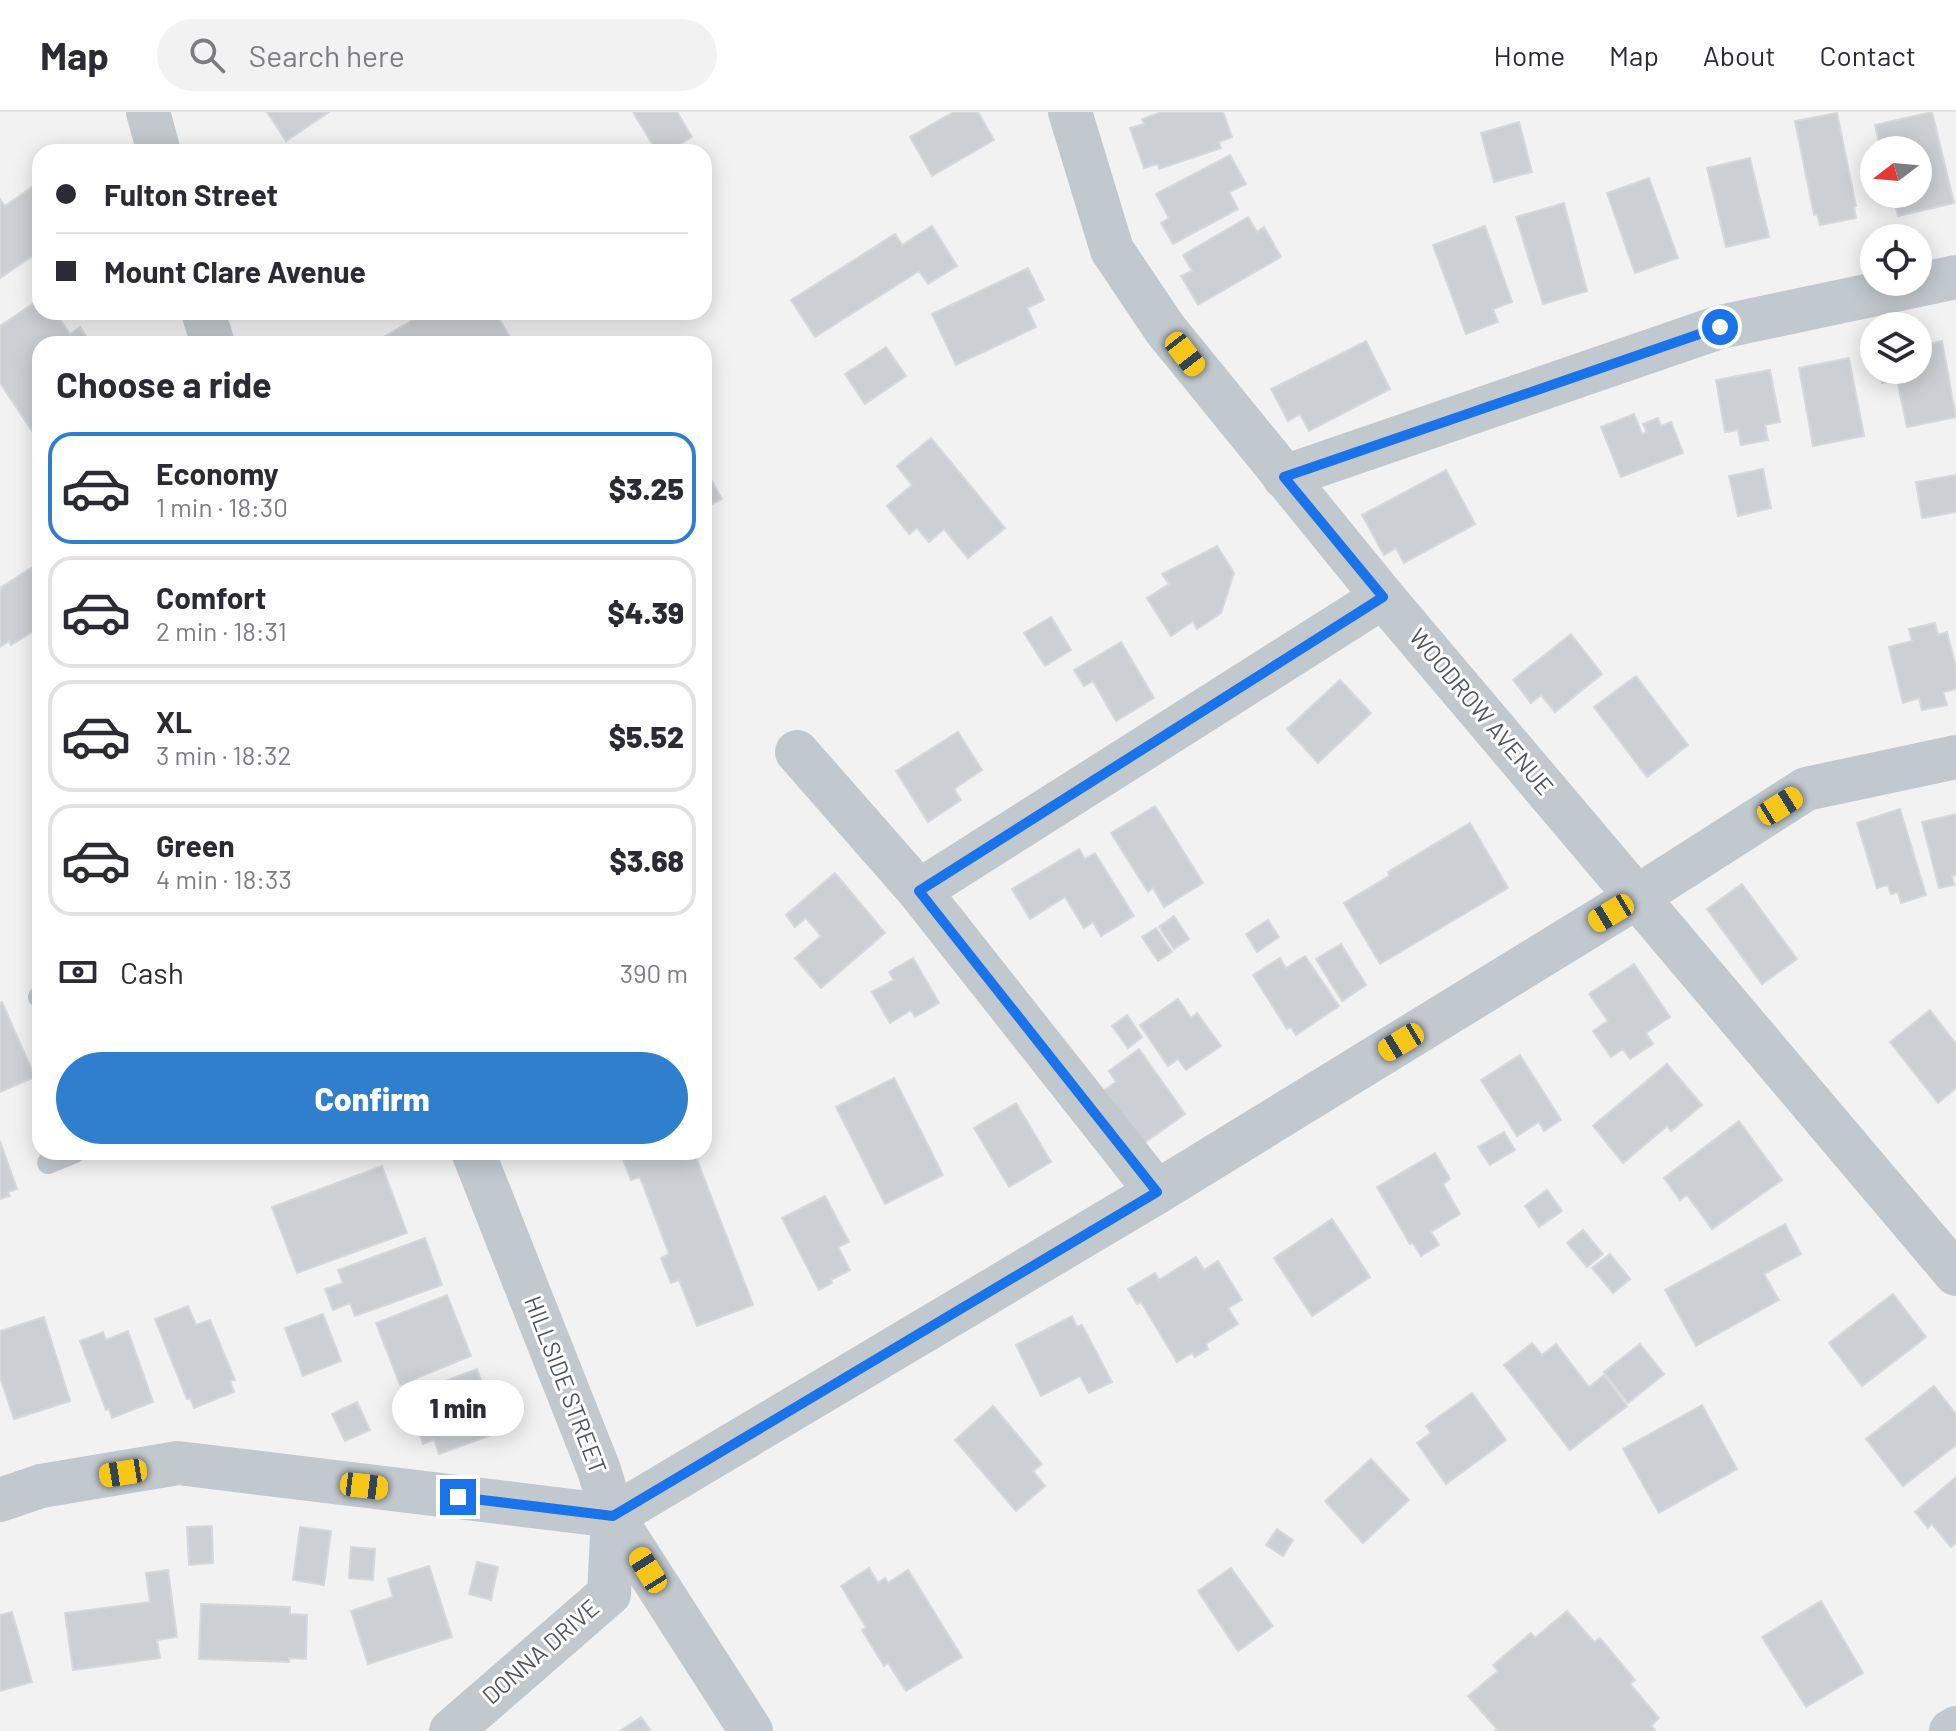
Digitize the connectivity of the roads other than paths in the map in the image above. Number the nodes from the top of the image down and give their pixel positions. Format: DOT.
graph roads {
  1 [pos="148,112"];
  2 [pos="1070,112"];
  3 [pos="157,144"];
  4 [pos="1956,277"];
  5 [pos="1284,477"];
  6 [pos="1383,597"];
  7 [pos="797,752"];
  8 [pos="1956,757"];
  9 [pos="919,891"];
  10 [pos="1637,897"];
  11 [pos="55,1160"];
  12 [pos="476,1160"];
  13 [pos="48,1163"];
  14 [pos="1157,1192"];
  15 [pos="1956,1274"];
  16 [pos="0,1500"];
  17 [pos="613,1516"];
  18 [pos="1956,1728"];
  19 [pos="451,1731"];
  20 [pos="751,1731"];
  21 [pos="1951,1731"];
  1 -- 3 [label="street"];
  2 -- 5 [label="street, WOODROW AVENUE"];
  4 -- 5 [label="street"];
  5 -- 6 [label="street, WOODROW AVENUE"];
  6 -- 9 [label="street"];
  6 -- 10 [label="street, WOODROW AVENUE"];
  7 -- 9 [label="street"];
  8 -- 10 [label="street"];
  9 -- 14 [label="street"];
  10 -- 14 [label="street"];
  10 -- 15 [label="street, WOODROW AVENUE"];
  11 -- 13 [label="lane"];
  12 -- 17 [label="street, HILLSIDE STREET"];
  14 -- 17 [label="street"];
  16 -- 17 [label="street"];
  17 -- 19 [label="street, DONNA DRIVE"];
  17 -- 20 [label="street, HILLSIDE STREET"];
  18 -- 21 [label="street"];
}
